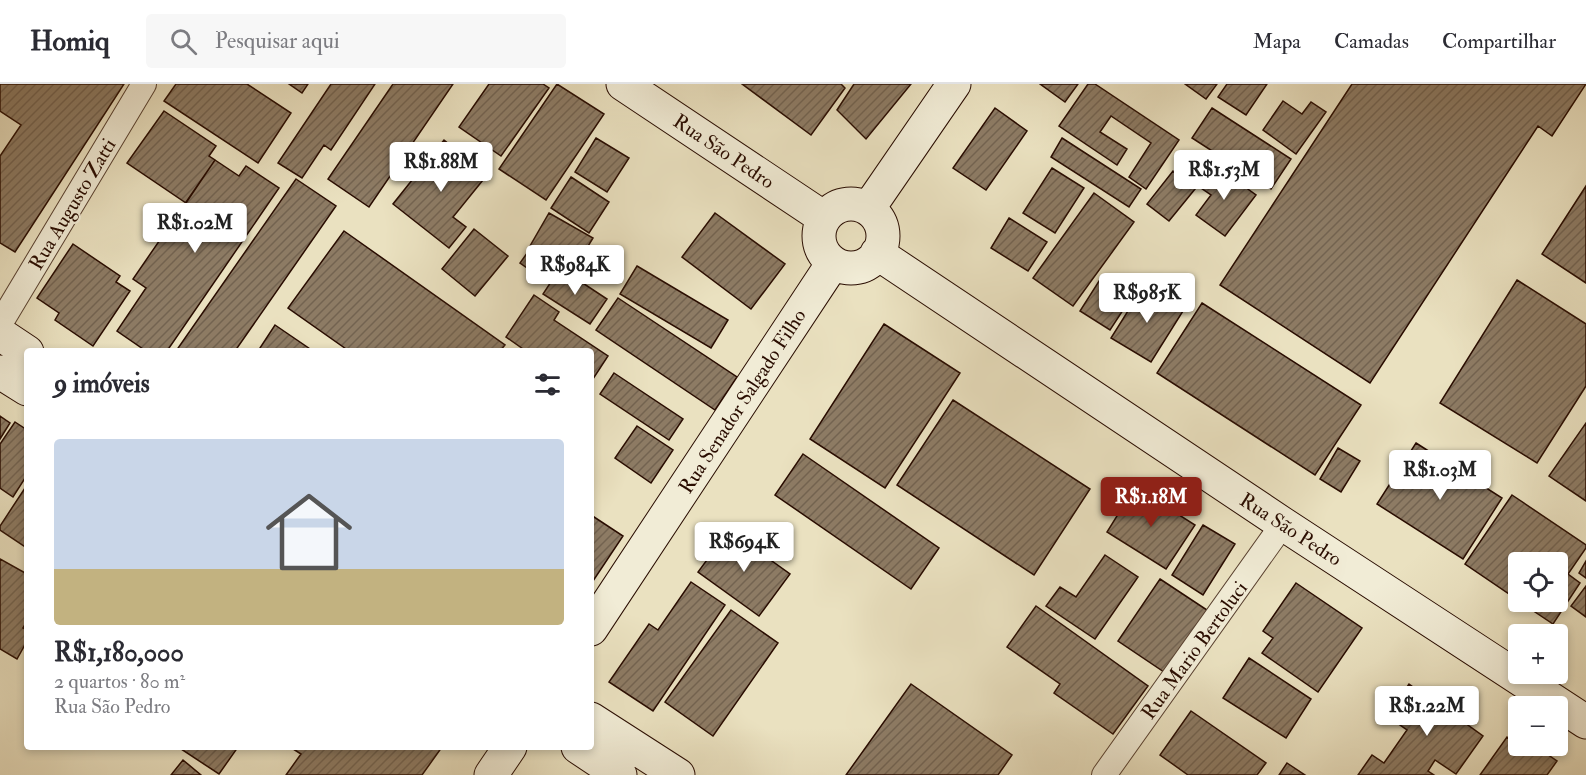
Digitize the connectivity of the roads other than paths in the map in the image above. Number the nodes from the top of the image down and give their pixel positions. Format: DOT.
graph roads {
  1 [pos="144,84"];
  2 [pos="623,84"];
  3 [pos="954,84"];
  4 [pos="868,209"];
  5 [pos="824,218"];
  6 [pos="878,253"];
  7 [pos="833,263"];
  8 [pos="0,324"];
  9 [pos="0,334"];
  10 [pos="24,350"];
  11 [pos="0,372"];
  12 [pos="24,387"];
  13 [pos="1283,524"];
  14 [pos="594,624"];
  15 [pos="594,721"];
  16 [pos="1586,722"];
  17 [pos="508,750"];
  18 [pos="582,750"];
  19 [pos="491,775"];
  20 [pos="620,775"];
  21 [pos="678,775"];
  22 [pos="1104,775"];
  1 -- 8 [label="street, Rua Augusto Zatti"];
  2 -- 5 [label="main road, Rua São Pedro"];
  3 -- 4 [label="main road"];
  4 -- 5 [label="main road"];
  4 -- 6 [label="main road"];
  5 -- 7 [label="main road"];
  6 -- 7 [label="main road"];
  6 -- 13 [label="main road, Rua São Pedro"];
  7 -- 14 [label="main road, Rua Senador Salgado Filho"];
  9 -- 10 [label="main road"];
  11 -- 12 [label="main road"];
  13 -- 16 [label="main road, Rua São Pedro"];
  13 -- 22 [label="street, Rua Mario Bertoluci"];
  15 -- 21 [label="main road"];
  17 -- 19 [label="main road"];
  18 -- 20 [label="main road"];
}
